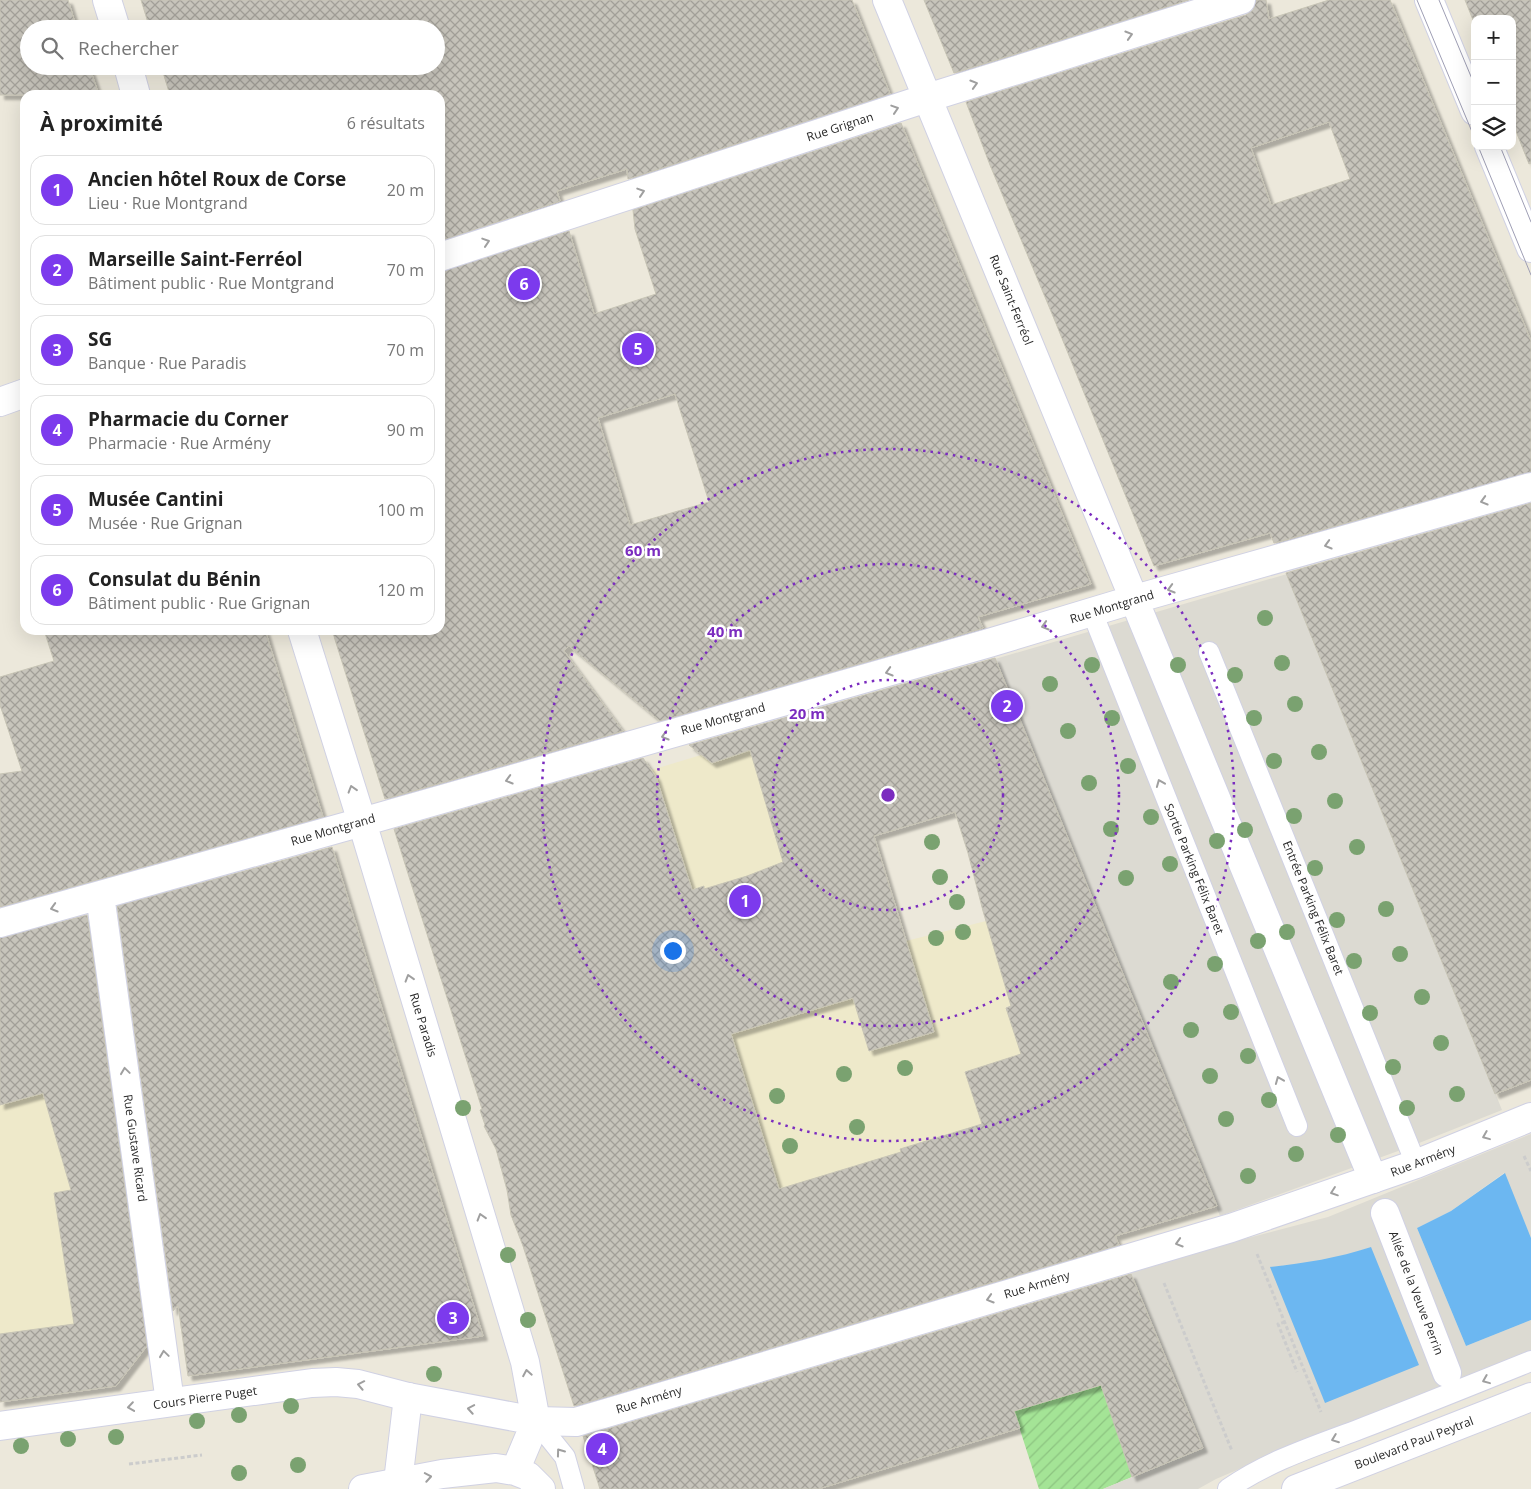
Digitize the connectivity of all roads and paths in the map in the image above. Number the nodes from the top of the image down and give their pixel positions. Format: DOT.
graph roads {
  1 [pos="107,0"];
  2 [pos="887,0"];
  3 [pos="1241,0"];
  4 [pos="1429,0"];
  5 [pos="113,20"];
  6 [pos="130,75"];
  7 [pos="135,90"];
  8 [pos="927,98"];
  9 [pos="1473,105"];
  10 [pos="1491,150"];
  11 [pos="1531,248"];
  12 [pos="445,255"];
  13 [pos="20,396"];
  14 [pos="0,402"];
  15 [pos="1531,487"];
  16 [pos="1135,599"];
  17 [pos="1092,612"];
  18 [pos="304,635"];
  19 [pos="1209,652"];
  20 [pos="362,822"];
  21 [pos="100,895"];
  22 [pos="0,923"];
  23 [pos="1531,1118"];
  24 [pos="1297,1126"];
  25 [pos="1416,1164"];
  26 [pos="1373,1179"];
  27 [pos="1385,1213"];
  28 [pos="1254,1246"];
  29 [pos="1161,1276"];
  30 [pos="1285,1322"];
  31 [pos="1531,1361"];
  32 [pos="1298,1372"];
  33 [pos="1447,1373"];
  34 [pos="1531,1397"];
  35 [pos="408,1398"];
  36 [pos="170,1402"];
  37 [pos="1322,1413"];
  38 [pos="536,1421"];
  39 [pos="0,1426"];
  40 [pos="1232,1451"];
  41 [pos="202,1455"];
  42 [pos="129,1464"];
  43 [pos="515,1471"];
  44 [pos="398,1482"];
  45 [pos="363,1489"];
  46 [pos="541,1489"];
  47 [pos="574,1489"];
  48 [pos="1228,1489"];
  49 [pos="1296,1489"];
  1 -- 5 [label="street"];
  2 -- 8 [label="street, Rue Saint-Ferréol"];
  8 -- 3 [label="street, Rue Grignan, one-way"];
  4 -- 9 [label="street"];
  6 -- 7 [label="street"];
  12 -- 8 [label="street, Rue Grignan, one-way"];
  8 -- 16 [label="street, Rue Saint-Ferréol"];
  10 -- 11 [label="street"];
  13 -- 14 [label="street"];
  15 -- 16 [label="street, Rue Montgrand, one-way"];
  16 -- 17 [label="street, Rue Montgrand"];
  16 -- 26 [label="street, Rue Saint-Ferréol"];
  17 -- 20 [label="street, Rue Montgrand, one-way"];
  24 -- 17 [label="lane, Sortie Parking Félix Baret, one-way"];
  20 -- 18 [label="street, Rue Paradis, one-way"];
  19 -- 25 [label="lane, Entrée Parking Félix Baret"];
  20 -- 21 [label="street, Rue Montgrand"];
  38 -- 20 [label="street, Rue Paradis, one-way"];
  21 -- 22 [label="street, Rue Montgrand, one-way"];
  36 -- 21 [label="street, Rue Gustave Ricard, one-way"];
  23 -- 25 [label="street, Rue Armény, one-way"];
  25 -- 26 [label="street, Rue Armény"];
  26 -- 38 [label="street, Rue Armény, one-way"];
  27 -- 33 [label="street, Allée de la Veuve Perrin"];
  28 -- 30 [label="path"];
  29 -- 40 [label="path"];
  30 -- 32 [label="path"];
  30 -- 37 [label="path"];
  31 -- 48 [label="lane, one-way"];
  34 -- 49 [label="street, Boulevard Paul Peytral"];
  35 -- 36 [label="street, Cours Pierre Puget, one-way"];
  38 -- 35 [label="street, Cours Pierre Puget, one-way"];
  35 -- 44 [label="street"];
  36 -- 39 [label="street, Cours Pierre Puget, one-way"];
  38 -- 43 [label="street"];
  47 -- 38 [label="lane, one-way"];
  41 -- 42 [label="path"];
  44 -- 43 [label="street, one-way"];
  43 -- 46 [label="street"];
  44 -- 45 [label="street"];
}
